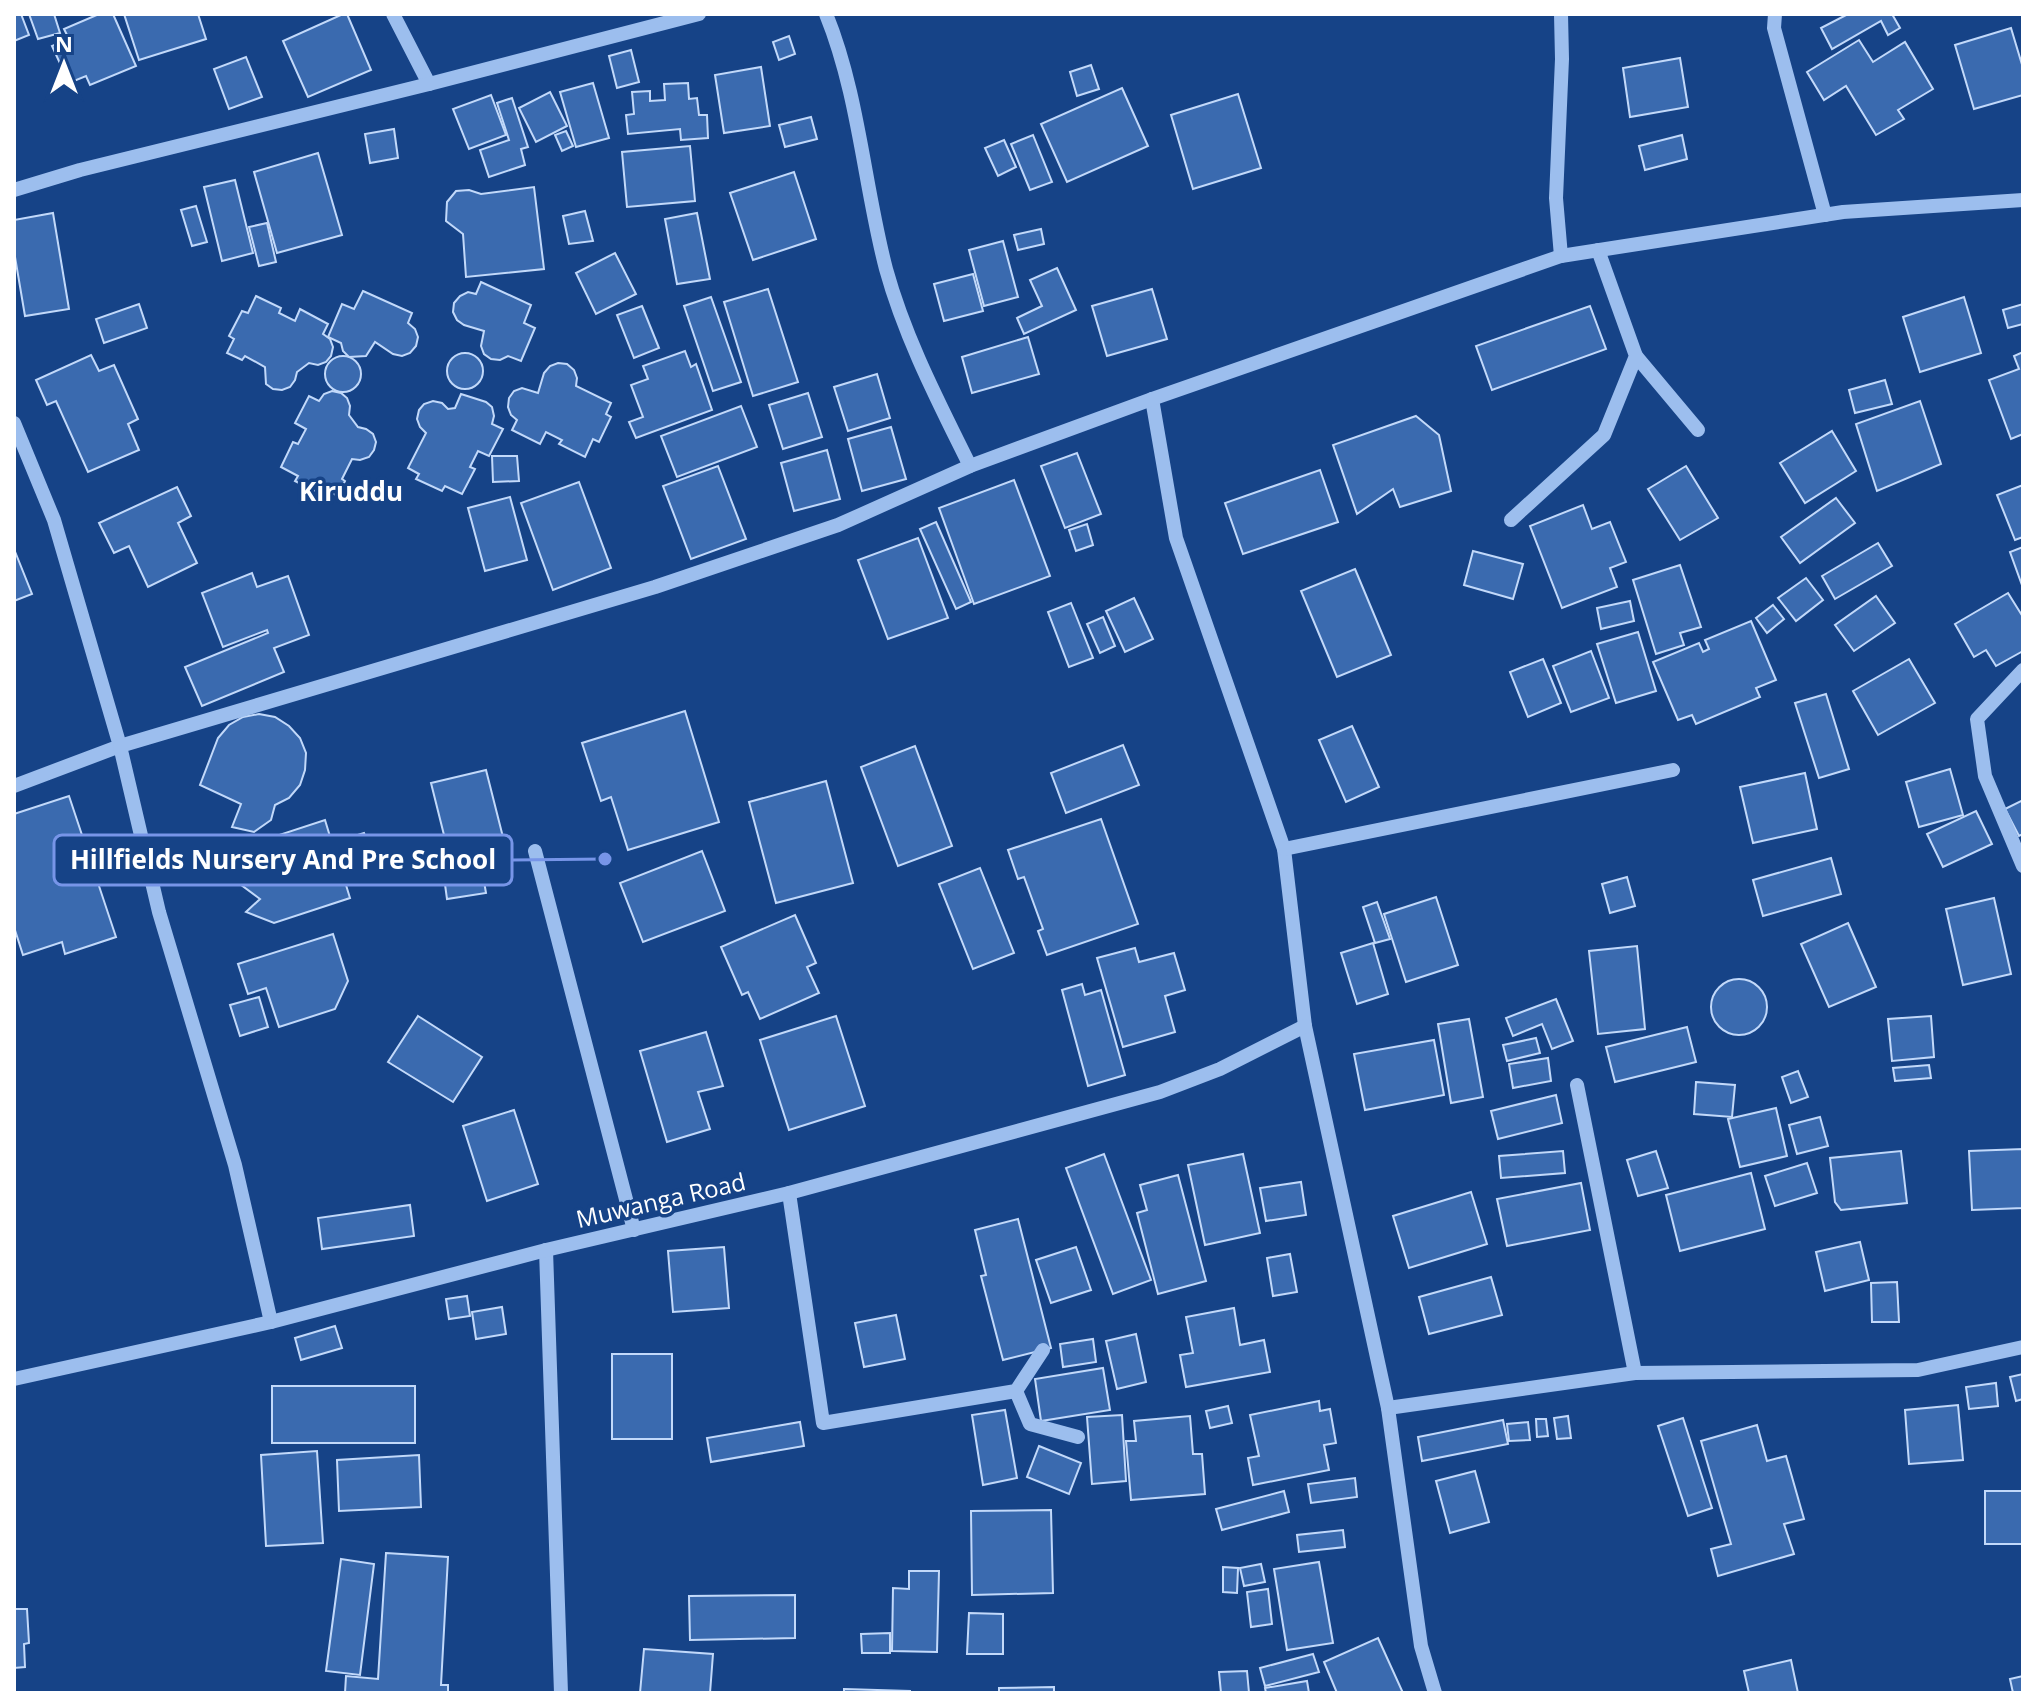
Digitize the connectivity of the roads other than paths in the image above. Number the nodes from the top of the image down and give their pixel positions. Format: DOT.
graph roads {
  1 [pos="393,14"];
  2 [pos="699,14"];
  3 [pos="826,14"];
  4 [pos="1561,14"];
  5 [pos="1775,14"];
  6 [pos="429,84"];
  7 [pos="14,190"];
  8 [pos="2023,200"];
  9 [pos="1825,215"];
  10 [pos="1598,250"];
  11 [pos="1561,256"];
  12 [pos="1636,356"];
  13 [pos="1152,399"];
  14 [pos="14,423"];
  15 [pos="1698,430"];
  16 [pos="970,466"];
  17 [pos="1511,520"];
  18 [pos="2023,670"];
  19 [pos="120,746"];
  20 [pos="1673,770"];
  21 [pos="14,786"];
  22 [pos="1284,849"];
  23 [pos="535,851"];
  24 [pos="2023,866"];
  25 [pos="1305,1026"];
  26 [pos="1577,1085"];
  27 [pos="789,1193"];
  28 [pos="634,1230"];
  29 [pos="546,1250"];
  30 [pos="271,1322"];
  31 [pos="2023,1347"];
  32 [pos="1043,1350"];
  33 [pos="1635,1373"];
  34 [pos="14,1379"];
  35 [pos="1016,1391"];
  36 [pos="1388,1408"];
  37 [pos="1078,1437"];
  38 [pos="561,1693"];
  39 [pos="1435,1693"];
  1 -- 6 [label="street"];
  2 -- 6 [label="street"];
  3 -- 16 [label="street"];
  4 -- 11 [label="street"];
  5 -- 9 [label="street"];
  6 -- 7 [label="street"];
  8 -- 9 [label="street"];
  9 -- 10 [label="street"];
  10 -- 11 [label="street"];
  10 -- 12 [label="street"];
  11 -- 13 [label="street"];
  12 -- 15 [label="street"];
  12 -- 17 [label="street"];
  13 -- 16 [label="street"];
  13 -- 22 [label="street"];
  14 -- 19 [label="street"];
  16 -- 19 [label="street"];
  18 -- 24 [label="street"];
  19 -- 21 [label="street"];
  19 -- 30 [label="street"];
  20 -- 22 [label="street"];
  22 -- 25 [label="street"];
  23 -- 28 [label="street"];
  25 -- 27 [label="street, Muwanga Road"];
  25 -- 36 [label="street"];
  26 -- 33 [label="street"];
  27 -- 28 [label="street, Muwanga Road"];
  27 -- 35 [label="street"];
  28 -- 29 [label="street, Muwanga Road"];
  29 -- 30 [label="street, Muwanga Road"];
  29 -- 38 [label="street"];
  30 -- 34 [label="street, Muwanga Road"];
  31 -- 33 [label="street"];
  32 -- 35 [label="street"];
  33 -- 36 [label="street"];
  35 -- 37 [label="street"];
  36 -- 39 [label="street"];
}
